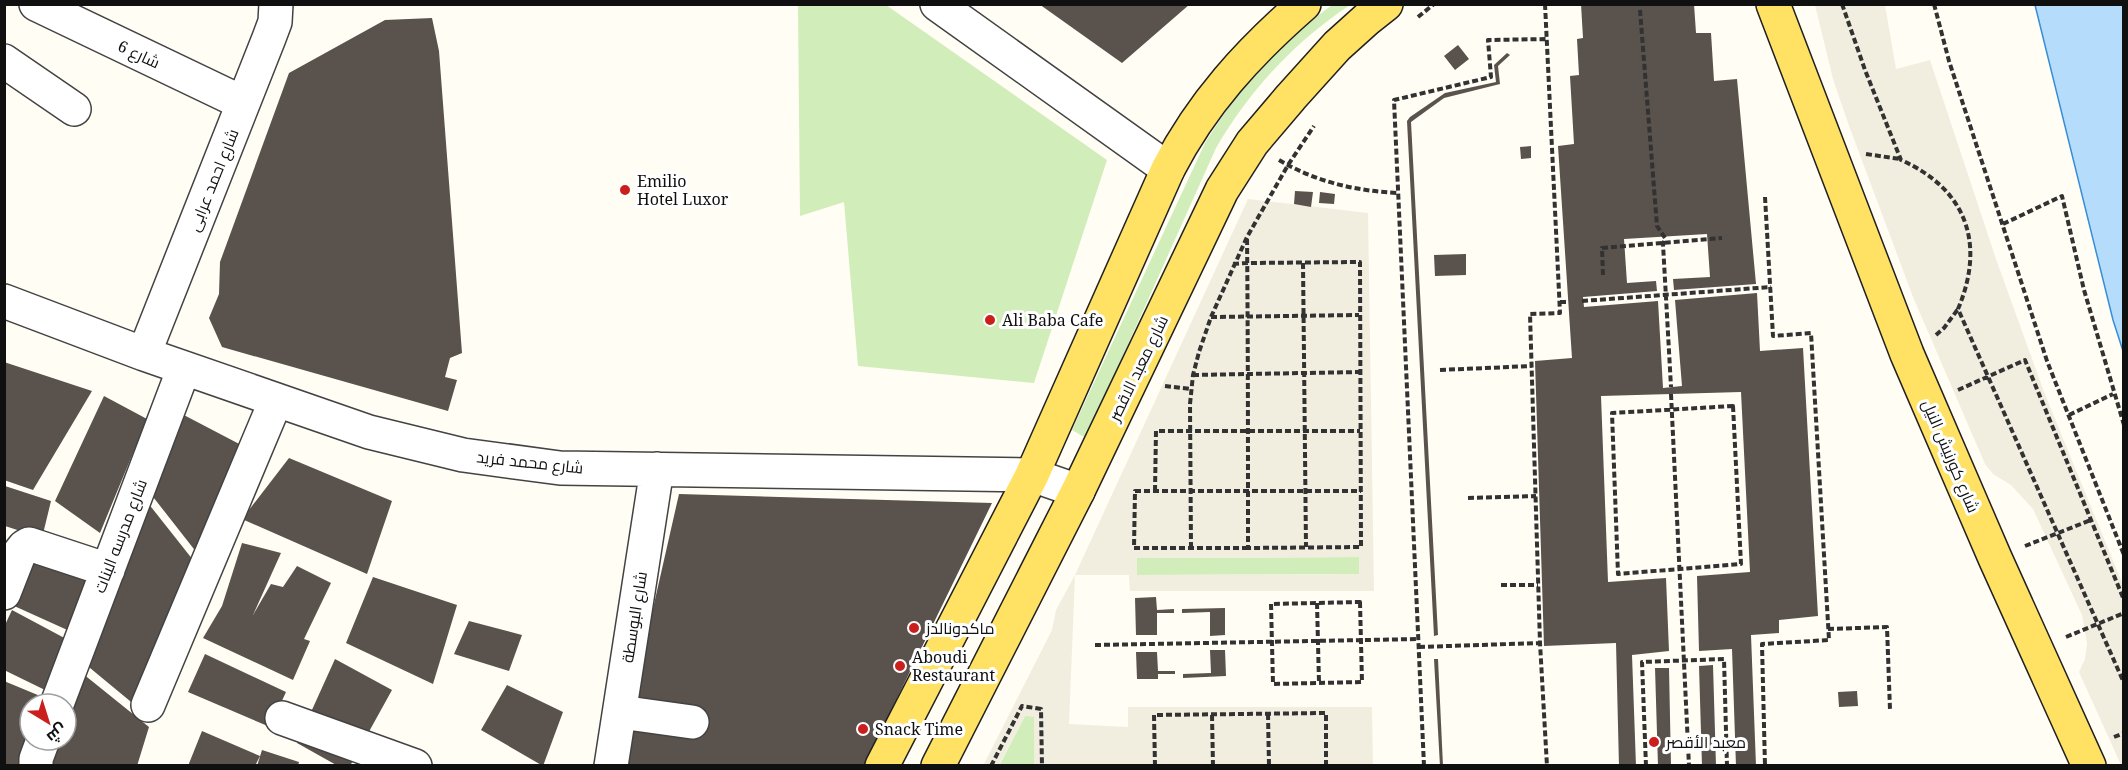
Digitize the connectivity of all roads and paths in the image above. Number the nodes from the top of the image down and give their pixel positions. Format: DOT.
graph roads {
  1 [pos="36,4"];
  2 [pos="276,4"];
  3 [pos="937,4"];
  4 [pos="1304,4"];
  5 [pos="1386,4"];
  6 [pos="1434,4"];
  7 [pos="1545,4"];
  8 [pos="1773,4"];
  9 [pos="1799,4"];
  10 [pos="1842,4"];
  11 [pos="1934,4"];
  12 [pos="1640,10"];
  13 [pos="1414,20"];
  14 [pos="1547,39"];
  15 [pos="4,61"];
  16 [pos="243,103"];
  17 [pos="74,108"];
  18 [pos="1315,125"];
  19 [pos="1827,141"];
  20 [pos="1252,143"];
  21 [pos="1288,165"];
  22 [pos="1168,169"];
  23 [pos="1398,193"];
  24 [pos="1765,197"];
  25 [pos="2003,224"];
  26 [pos="1247,237"];
  27 [pos="1722,238"];
  28 [pos="1663,244"];
  29 [pos="1247,263"];
  30 [pos="1303,263"];
  31 [pos="1233,264"];
  32 [pos="1604,275"];
  33 [pos="1771,287"];
  34 [pos="1666,295"];
  35 [pos="4,301"];
  36 [pos="1582,301"];
  37 [pos="1560,302"];
  38 [pos="1569,302"];
  39 [pos="1359,315"];
  40 [pos="1247,316"];
  41 [pos="1304,316"];
  42 [pos="1211,317"];
  43 [pos="144,354"];
  44 [pos="1532,366"];
  45 [pos="184,368"];
  46 [pos="1440,370"];
  47 [pos="1360,372"];
  48 [pos="1304,373"];
  49 [pos="1248,374"];
  50 [pos="1193,375"];
  51 [pos="1987,377"];
  52 [pos="1671,387"];
  53 [pos="1671,394"];
  54 [pos="2113,394"];
  55 [pos="276,400"];
  56 [pos="1929,403"];
  57 [pos="1672,410"];
  58 [pos="2069,415"];
  59 [pos="2124,425"];
  60 [pos="1248,430"];
  61 [pos="1305,430"];
  62 [pos="1190,431"];
  63 [pos="1360,431"];
  64 [pos="657,469"];
  65 [pos="1032,475"];
  66 [pos="1078,491"];
  67 [pos="1155,491"];
  68 [pos="1191,491"];
  69 [pos="1248,491"];
  70 [pos="1305,491"];
  71 [pos="1361,491"];
  72 [pos="1536,496"];
  73 [pos="1468,498"];
  74 [pos="2091,520"];
  75 [pos="2057,534"];
  76 [pos="1191,548"];
  77 [pos="1248,548"];
  78 [pos="1306,548"];
  79 [pos="2124,555"];
  80 [pos="1995,558"];
  81 [pos="1680,569"];
  82 [pos="108,570"];
  83 [pos="1501,585"];
  84 [pos="1539,585"];
  85 [pos="4,592"];
  86 [pos="2124,600"];
  87 [pos="1317,603"];
  88 [pos="2124,613"];
  89 [pos="2097,624"];
  90 [pos="1828,629"];
  91 [pos="1419,639"];
  92 [pos="1361,640"];
  93 [pos="1318,641"];
  94 [pos="1272,642"];
  95 [pos="1540,644"];
  96 [pos="1095,645"];
  97 [pos="1419,647"];
  98 [pos="2037,649"];
  99 [pos="1685,661"];
  100 [pos="1319,683"];
  101 [pos="2124,683"];
  102 [pos="62,692"];
  103 [pos="148,705"];
  104 [pos="1890,710"];
  105 [pos="620,712"];
  106 [pos="1268,714"];
  107 [pos="1212,715"];
  108 [pos="282,718"];
  109 [pos="692,722"];
  110 [pos="415,765"];
  111 [pos="611,765"];
  112 [pos="882,765"];
  113 [pos="938,765"];
  114 [pos="991,765"];
  115 [pos="1042,765"];
  116 [pos="1155,765"];
  117 [pos="1213,765"];
  118 [pos="1269,765"];
  119 [pos="1326,765"];
  120 [pos="1424,765"];
  121 [pos="1547,765"];
  122 [pos="1646,765"];
  123 [pos="1689,765"];
  124 [pos="1727,765"];
  125 [pos="1766,765"];
  126 [pos="2089,765"];
  1 -- 16 [label="street, شارع 6"];
  2 -- 16 [label="street, شارع احمد عرابى"];
  3 -- 22 [label="street"];
  4 -- 22 [label="main road"];
  5 -- 20 [label="main road, شارع معبد الاقصر"];
  6 -- 13 [label="path"];
  7 -- 14 [label="path"];
  8 -- 19 [label="main road, شارع كورنيش النيل"];
  9 -- 19 [label="main road, شارع كورنيش النيل"];
  10 -- 51 [label="path"];
  11 -- 25 [label="path"];
  12 -- 28 [label="path"];
  14 -- 23 [label="path"];
  14 -- 37 [label="path"];
  15 -- 17 [label="street"];
  16 -- 43 [label="street, شارع احمد عرابى"];
  18 -- 21 [label="path"];
  19 -- 56 [label="main road, شارع كورنيش النيل"];
  20 -- 21 [label="path"];
  20 -- 66 [label="main road, شارع معبد الاقصر"];
  21 -- 23 [label="path"];
  21 -- 26 [label="path"];
  22 -- 65 [label="main road"];
  23 -- 91 [label="path"];
  24 -- 33 [label="path"];
  25 -- 54 [label="path"];
  25 -- 58 [label="path"];
  26 -- 29 [label="path"];
  26 -- 31 [label="path"];
  27 -- 28 [label="path"];
  28 -- 32 [label="path"];
  28 -- 34 [label="path"];
  29 -- 30 [label="path"];
  29 -- 31 [label="path"];
  29 -- 40 [label="path"];
  30 -- 39 [label="path"];
  30 -- 41 [label="path"];
  31 -- 42 [label="path"];
  33 -- 34 [label="path"];
  33 -- 90 [label="path"];
  34 -- 36 [label="path"];
  34 -- 52 [label="path"];
  35 -- 43 [label="street, شارع محمد فريد"];
  37 -- 38 [label="path"];
  37 -- 44 [label="path"];
  39 -- 41 [label="path"];
  39 -- 47 [label="path"];
  40 -- 41 [label="path"];
  40 -- 42 [label="path"];
  40 -- 49 [label="path"];
  41 -- 48 [label="path"];
  42 -- 50 [label="path"];
  43 -- 45 [label="street, شارع محمد فريد"];
  44 -- 46 [label="path"];
  44 -- 72 [label="path"];
  45 -- 55 [label="street, شارع محمد فريد"];
  45 -- 82 [label="street, شارع مدرسه البنات"];
  47 -- 48 [label="path"];
  47 -- 63 [label="path"];
  48 -- 49 [label="path"];
  48 -- 61 [label="path"];
  49 -- 50 [label="path"];
  49 -- 60 [label="path"];
  50 -- 62 [label="path"];
  51 -- 56 [label="path"];
  51 -- 74 [label="path"];
  51 -- 75 [label="path"];
  53 -- 57 [label="path"];
  54 -- 58 [label="path"];
  54 -- 59 [label="path"];
  55 -- 64 [label="street, شارع محمد فريد"];
  55 -- 103 [label="street"];
  56 -- 80 [label="main road, شارع كورنيش النيل"];
  57 -- 81 [label="path"];
  57 -- 81 [label="path"];
  57 -- 81 [label="path"];
  58 -- 79 [label="path"];
  60 -- 61 [label="path"];
  60 -- 62 [label="path"];
  60 -- 69 [label="path"];
  61 -- 63 [label="path"];
  61 -- 70 [label="path"];
  62 -- 67 [label="path"];
  62 -- 68 [label="path"];
  63 -- 71 [label="path"];
  64 -- 65 [label="street, شارع محمد فريد"];
  64 -- 105 [label="street, شارع البوسطة"];
  65 -- 66 [label="street, شارع محمد فريد"];
  65 -- 112 [label="main road"];
  66 -- 113 [label="main road, شارع معبد الاقصر"];
  67 -- 68 [label="path"];
  67 -- 76 [label="path"];
  68 -- 69 [label="path"];
  68 -- 76 [label="path"];
  69 -- 70 [label="path"];
  69 -- 77 [label="path"];
  70 -- 71 [label="path"];
  70 -- 78 [label="path"];
  71 -- 78 [label="path"];
  72 -- 73 [label="path"];
  72 -- 84 [label="path"];
  74 -- 75 [label="path"];
  74 -- 86 [label="path"];
  75 -- 80 [label="path"];
  75 -- 89 [label="path"];
  76 -- 77 [label="path"];
  77 -- 78 [label="path"];
  80 -- 98 [label="main road, شارع كورنيش النيل"];
  81 -- 99 [label="path"];
  82 -- 85 [label="street"];
  82 -- 102 [label="street, شارع مدرسه البنات"];
  83 -- 84 [label="path"];
  84 -- 95 [label="path"];
  87 -- 92 [label="path"];
  87 -- 93 [label="path"];
  87 -- 94 [label="path"];
  88 -- 89 [label="path"];
  89 -- 98 [label="path"];
  89 -- 101 [label="path"];
  90 -- 104 [label="path"];
  90 -- 125 [label="path"];
  91 -- 92 [label="path"];
  91 -- 97 [label="path"];
  92 -- 93 [label="path"];
  92 -- 100 [label="path"];
  93 -- 94 [label="path"];
  93 -- 100 [label="path"];
  94 -- 96 [label="path"];
  94 -- 100 [label="path"];
  95 -- 97 [label="path"];
  95 -- 121 [label="path"];
  97 -- 120 [label="path"];
  98 -- 126 [label="main road, شارع كورنيش النيل"];
  99 -- 122 [label="path"];
  99 -- 123 [label="path"];
  99 -- 124 [label="path"];
  105 -- 109 [label="street"];
  105 -- 111 [label="street, شارع البوسطة"];
  106 -- 107 [label="path"];
  106 -- 118 [label="path"];
  106 -- 119 [label="path"];
  107 -- 116 [label="path"];
  107 -- 117 [label="path"];
  108 -- 110 [label="street"];
  114 -- 115 [label="path"];
}
